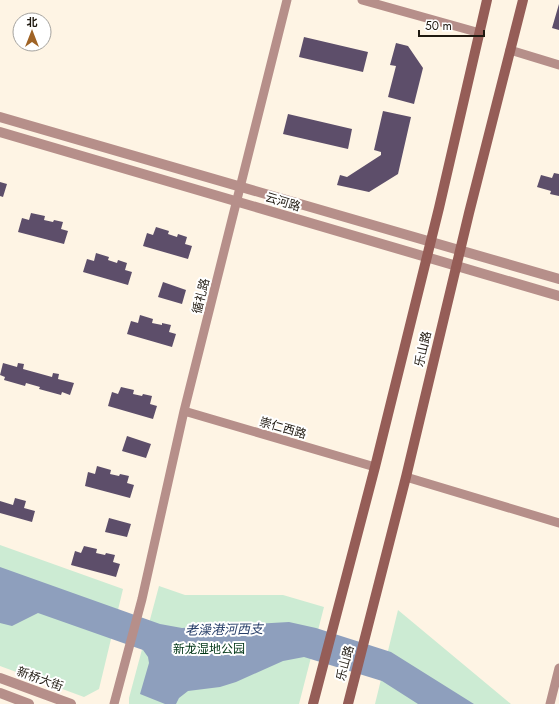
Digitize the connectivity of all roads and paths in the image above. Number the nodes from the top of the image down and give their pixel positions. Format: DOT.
graph roads {
  1 [pos="287,0"];
  2 [pos="362,0"];
  3 [pos="487,0"];
  4 [pos="523,0"];
  5 [pos="480,33"];
  6 [pos="510,50"];
  7 [pos="559,65"];
  8 [pos="0,117"];
  9 [pos="0,132"];
  10 [pos="241,187"];
  11 [pos="236,201"];
  12 [pos="430,242"];
  13 [pos="460,250"];
  14 [pos="426,258"];
  15 [pos="456,267"];
  16 [pos="559,279"];
  17 [pos="559,296"];
  18 [pos="184,411"];
  19 [pos="375,467"];
  20 [pos="406,477"];
  21 [pos="559,523"];
  22 [pos="559,668"];
  23 [pos="0,678"];
  24 [pos="0,694"];
  25 [pos="29,704"];
  26 [pos="71,704"];
  27 [pos="114,704"];
  28 [pos="313,704"];
  29 [pos="348,704"];
  30 [pos="550,704"];
  1 -- 10 [label="street, 循礼路"];
  2 -- 5 [label="street"];
  3 -- 5 [label="main road, 乐山路"];
  4 -- 6 [label="main road, 乐山路"];
  5 -- 12 [label="main road, 乐山路"];
  6 -- 7 [label="street"];
  6 -- 13 [label="main road, 乐山路"];
  8 -- 10 [label="street, 云河路"];
  9 -- 11 [label="street, 云河路"];
  10 -- 11 [label="street, 循礼路"];
  10 -- 12 [label="street, 云河路"];
  11 -- 14 [label="street, 云河路"];
  11 -- 18 [label="street, 循礼路"];
  12 -- 13 [label="street, 云河路"];
  12 -- 14 [label="main road, 乐山路"];
  13 -- 15 [label="main road, 乐山路"];
  13 -- 16 [label="street, 云河路"];
  14 -- 15 [label="street, 云河路"];
  14 -- 19 [label="main road, 乐山路"];
  15 -- 17 [label="street, 云河路"];
  15 -- 20 [label="main road, 乐山路"];
  18 -- 19 [label="street, 崇仁西路"];
  18 -- 27 [label="street, 循礼路"];
  19 -- 28 [label="main road, 乐山路"];
  20 -- 21 [label="street"];
  20 -- 29 [label="main road, 乐山路"];
  22 -- 30 [label="street"];
  23 -- 26 [label="street, 新桥大街"];
  24 -- 25 [label="street"];
}
